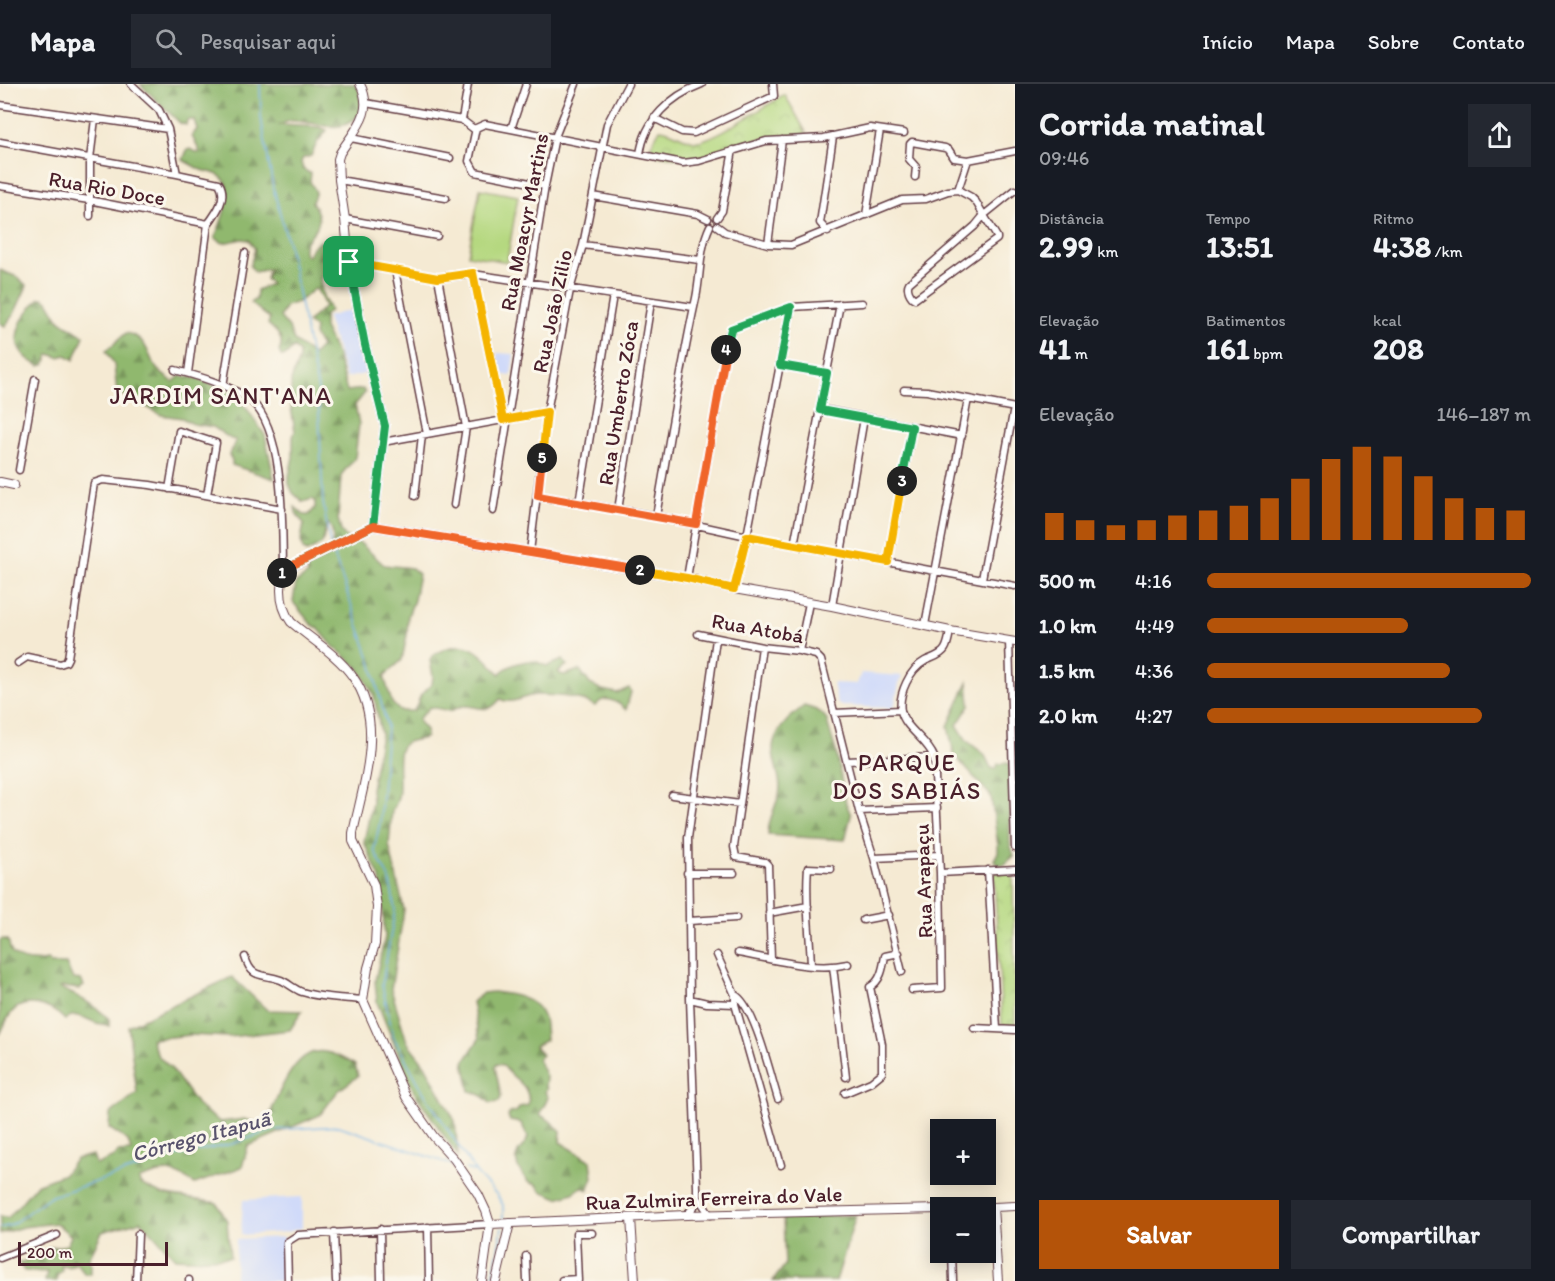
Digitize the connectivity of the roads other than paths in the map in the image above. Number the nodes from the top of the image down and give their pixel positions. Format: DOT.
graph roads {
  1 [pos="131,84"];
  2 [pos="360,84"];
  3 [pos="468,84"];
  4 [pos="526,84"];
  5 [pos="576,84"];
  6 [pos="628,84"];
  7 [pos="702,84"];
  8 [pos="773,84"];
  9 [pos="366,103"];
  10 [pos="0,105"];
  11 [pos="162,116"];
  12 [pos="654,118"];
  13 [pos="95,119"];
  14 [pos="462,120"];
  15 [pos="155,128"];
  16 [pos="168,129"];
  17 [pos="511,129"];
  18 [pos="475,130"];
  19 [pos="880,130"];
  20 [pos="904,133"];
  21 [pos="555,137"];
  22 [pos="833,137"];
  23 [pos="351,138"];
  24 [pos="782,140"];
  25 [pos="0,142"];
  26 [pos="601,147"];
  27 [pos="733,150"];
  28 [pos="1015,151"];
  29 [pos="640,154"];
  30 [pos="450,158"];
  31 [pos="90,159"];
  32 [pos="968,160"];
  33 [pos="177,174"];
  34 [pos="915,177"];
  35 [pos="339,180"];
  36 [pos="0,186"];
  37 [pos="545,186"];
  38 [pos="958,190"];
  39 [pos="1015,190"];
  40 [pos="593,196"];
  41 [pos="446,198"];
  42 [pos="89,200"];
  43 [pos="867,215"];
  44 [pos="984,215"];
  45 [pos="90,216"];
  46 [pos="345,219"];
  47 [pos="208,224"];
  48 [pos="712,224"];
  49 [pos="828,232"];
  50 [pos="437,236"];
  51 [pos="768,244"];
  52 [pos="584,245"];
  53 [pos="245,253"];
  54 [pos="700,260"];
  55 [pos="349,262"];
  56 [pos="395,270"];
  57 [pos="473,273"];
  58 [pos="438,278"];
  59 [pos="529,281"];
  60 [pos="570,290"];
  61 [pos="613,295"];
  62 [pos="651,302"];
  63 [pos="862,303"];
  64 [pos="840,304"];
  65 [pos="693,307"];
  66 [pos="791,307"];
  67 [pos="780,365"];
  68 [pos="175,370"];
  69 [pos="188,373"];
  70 [pos="827,373"];
  71 [pos="35,379"];
  72 [pos="223,386"];
  73 [pos="904,390"];
  74 [pos="968,399"];
  75 [pos="1015,408"];
  76 [pos="820,410"];
  77 [pos="547,412"];
  78 [pos="864,418"];
  79 [pos="506,420"];
  80 [pos="466,427"];
  81 [pos="912,427"];
  82 [pos="425,435"];
  83 [pos="962,436"];
  84 [pos="383,442"];
  85 [pos="19,470"];
  86 [pos="0,482"];
  87 [pos="14,485"];
  88 [pos="169,489"];
  89 [pos="207,495"];
  90 [pos="416,496"];
  91 [pos="538,496"];
  92 [pos="579,503"];
  93 [pos="454,505"];
  94 [pos="282,509"];
  95 [pos="618,510"];
  96 [pos="493,511"];
  97 [pos="656,516"];
  98 [pos="696,524"];
  99 [pos="373,526"];
  100 [pos="747,536"];
  101 [pos="794,545"];
  102 [pos="530,552"];
  103 [pos="840,553"];
  104 [pos="888,562"];
  105 [pos="284,570"];
  106 [pos="935,571"];
  107 [pos="687,578"];
  108 [pos="982,579"];
  109 [pos="1015,586"];
  110 [pos="734,589"];
  111 [pos="809,603"];
  112 [pos="832,606"];
  113 [pos="925,625"];
  114 [pos="950,631"];
  115 [pos="698,634"];
  116 [pos="716,639"];
  117 [pos="1012,641"];
  118 [pos="762,647"];
  119 [pos="799,651"];
  120 [pos="18,663"];
  121 [pos="901,710"];
  122 [pos="834,713"];
  123 [pos="934,757"];
  124 [pos="847,761"];
  125 [pos="672,795"];
  126 [pos="694,798"];
  127 [pos="740,804"];
  128 [pos="937,808"];
  129 [pos="859,811"];
  130 [pos="1015,848"];
  131 [pos="939,855"];
  132 [pos="874,858"];
  133 [pos="831,868"];
  134 [pos="1015,868"];
  135 [pos="988,870"];
  136 [pos="687,873"];
  137 [pos="734,873"];
  138 [pos="940,873"];
  139 [pos="808,906"];
  140 [pos="769,913"];
  141 [pos="889,915"];
  142 [pos="736,918"];
  143 [pos="863,920"];
  144 [pos="689,921"];
  145 [pos="738,953"];
  146 [pos="899,953"];
  147 [pos="717,955"];
  148 [pos="245,957"];
  149 [pos="771,959"];
  150 [pos="848,964"];
  151 [pos="811,966"];
  152 [pos="833,966"];
  153 [pos="902,972"];
  154 [pos="912,990"];
  155 [pos="735,995"];
  156 [pos="690,999"];
  157 [pos="363,1000"];
  158 [pos="735,1004"];
  159 [pos="974,1028"];
  160 [pos="997,1029"];
  161 [pos="1015,1030"];
  162 [pos="846,1077"];
  163 [pos="845,1093"];
  164 [pos="778,1099"];
  165 [pos="781,1165"];
  166 [pos="698,1196"];
  167 [pos="1015,1206"];
  168 [pos="996,1207"];
  169 [pos="930,1209"];
  170 [pos="686,1215"];
  171 [pos="710,1215"];
  172 [pos="631,1218"];
  173 [pos="501,1224"];
  174 [pos="428,1227"];
  175 [pos="380,1229"];
  176 [pos="334,1232"];
  177 [pos="591,1233"];
  178 [pos="138,1234"];
  179 [pos="57,1235"];
  180 [pos="996,1251"];
  181 [pos="526,1256"];
  182 [pos="0,1258"];
  183 [pos="952,1263"];
  184 [pos="578,1280"];
  185 [pos="136,1281"];
  186 [pos="288,1281"];
  187 [pos="336,1281"];
  188 [pos="381,1281"];
  189 [pos="429,1281"];
  190 [pos="482,1281"];
  191 [pos="496,1281"];
  192 [pos="527,1281"];
  193 [pos="562,1281"];
  194 [pos="635,1281"];
  195 [pos="953,1281"];
  196 [pos="998,1281"];
  1 -- 11 [label="street"];
  2 -- 9 [label="street"];
  3 -- 14 [label="street"];
  4 -- 17 [label="street"];
  5 -- 21 [label="street, Rua Moacyr Martins"];
  6 -- 26 [label="street, Rua João Zilio"];
  7 -- 12 [label="street"];
  8 -- 12 [label="street"];
  9 -- 14 [label="street"];
  9 -- 23 [label="street"];
  10 -- 13 [label="street"];
  11 -- 15 [label="street"];
  11 -- 16 [label="street"];
  12 -- 29 [label="street"];
  13 -- 15 [label="street"];
  13 -- 31 [label="street"];
  14 -- 18 [label="street"];
  15 -- 16 [label="street"];
  16 -- 33 [label="street"];
  17 -- 18 [label="street"];
  17 -- 21 [label="street"];
  18 -- 37 [label="street"];
  19 -- 20 [label="street"];
  19 -- 22 [label="street"];
  19 -- 43 [label="street"];
  21 -- 26 [label="street"];
  21 -- 37 [label="street, Rua Moacyr Martins"];
  22 -- 24 [label="street"];
  22 -- 49 [label="street"];
  23 -- 30 [label="street"];
  23 -- 35 [label="street"];
  24 -- 27 [label="street"];
  24 -- 51 [label="street"];
  25 -- 31 [label="street"];
  26 -- 29 [label="street"];
  26 -- 40 [label="street, Rua João Zilio"];
  27 -- 29 [label="street"];
  27 -- 48 [label="street"];
  28 -- 32 [label="street"];
  31 -- 33 [label="street"];
  31 -- 42 [label="street"];
  32 -- 34 [label="street"];
  32 -- 38 [label="street"];
  33 -- 47 [label="street"];
  35 -- 41 [label="street"];
  35 -- 46 [label="street"];
  36 -- 42 [label="street, Rua Rio Doce"];
  37 -- 59 [label="street, Rua Moacyr Martins"];
  38 -- 43 [label="street"];
  38 -- 44 [label="street"];
  39 -- 44 [label="street"];
  40 -- 48 [label="street"];
  40 -- 52 [label="street, Rua João Zilio"];
  42 -- 45 [label="street"];
  42 -- 47 [label="street, Rua Rio Doce"];
  43 -- 49 [label="street"];
  44 -- 44 [label="street"];
  46 -- 50 [label="street"];
  46 -- 55 [label="street"];
  47 -- 69 [label="street"];
  48 -- 51 [label="street"];
  48 -- 54 [label="street"];
  49 -- 51 [label="street"];
  52 -- 54 [label="street"];
  52 -- 60 [label="street, Rua João Zilio"];
  53 -- 72 [label="street"];
  54 -- 65 [label="street"];
  55 -- 56 [label="street"];
  55 -- 84 [label="street"];
  56 -- 58 [label="street"];
  56 -- 82 [label="street"];
  57 -- 58 [label="street"];
  57 -- 59 [label="street"];
  57 -- 79 [label="street"];
  58 -- 80 [label="street"];
  59 -- 60 [label="street"];
  59 -- 79 [label="street, Rua Moacyr Martins"];
  60 -- 61 [label="street"];
  60 -- 77 [label="street, Rua João Zilio"];
  61 -- 62 [label="street"];
  61 -- 92 [label="street"];
  62 -- 65 [label="street"];
  62 -- 95 [label="street, Rua Umberto Zóca"];
  63 -- 64 [label="street"];
  64 -- 66 [label="street"];
  64 -- 70 [label="street"];
  65 -- 97 [label="street"];
  66 -- 67 [label="street"];
  66 -- 98 [label="street"];
  67 -- 70 [label="street"];
  67 -- 100 [label="street"];
  68 -- 69 [label="street"];
  69 -- 72 [label="street"];
  70 -- 76 [label="street"];
  71 -- 85 [label="street"];
  72 -- 94 [label="street"];
  73 -- 74 [label="street"];
  74 -- 75 [label="street"];
  74 -- 83 [label="street"];
  75 -- 108 [label="street"];
  76 -- 78 [label="street"];
  76 -- 101 [label="street"];
  77 -- 79 [label="street"];
  77 -- 91 [label="street, Rua João Zilio"];
  78 -- 81 [label="street"];
  78 -- 103 [label="street"];
  79 -- 80 [label="street"];
  79 -- 96 [label="street, Rua Moacyr Martins"];
  80 -- 82 [label="street"];
  80 -- 93 [label="street"];
  81 -- 83 [label="street"];
  81 -- 104 [label="street"];
  82 -- 84 [label="street"];
  82 -- 90 [label="street"];
  83 -- 106 [label="street"];
  84 -- 99 [label="street"];
  86 -- 87 [label="street"];
  88 -- 89 [label="street"];
  88 -- 89 [label="street"];
  88 -- 120 [label="street"];
  89 -- 94 [label="street"];
  91 -- 92 [label="street"];
  91 -- 102 [label="street, Rua João Zilio"];
  92 -- 95 [label="street"];
  94 -- 105 [label="street"];
  95 -- 97 [label="street"];
  97 -- 98 [label="street"];
  98 -- 100 [label="street"];
  98 -- 107 [label="street"];
  99 -- 102 [label="street"];
  99 -- 105 [label="street"];
  100 -- 101 [label="street"];
  100 -- 110 [label="street"];
  101 -- 103 [label="street"];
  102 -- 107 [label="street"];
  103 -- 104 [label="street"];
  103 -- 112 [label="street"];
  104 -- 106 [label="street"];
  105 -- 157 [label="street"];
  106 -- 108 [label="street"];
  106 -- 113 [label="street"];
  107 -- 110 [label="street"];
  108 -- 109 [label="street"];
  110 -- 111 [label="street"];
  111 -- 112 [label="street"];
  111 -- 119 [label="street"];
  112 -- 113 [label="street"];
  113 -- 114 [label="street"];
  114 -- 117 [label="street"];
  114 -- 121 [label="street"];
  115 -- 116 [label="street, Rua Atobá"];
  116 -- 118 [label="street, Rua Atobá"];
  116 -- 126 [label="street"];
  117 -- 130 [label="street"];
  118 -- 119 [label="street, Rua Atobá"];
  118 -- 127 [label="street"];
  119 -- 122 [label="street, Rua Atobá"];
  121 -- 122 [label="street"];
  121 -- 123 [label="street"];
  122 -- 124 [label="street, Rua Atobá"];
  123 -- 124 [label="street"];
  123 -- 128 [label="street, Rua Arapaçu"];
  124 -- 129 [label="street, Rua Atobá"];
  125 -- 126 [label="street"];
  126 -- 127 [label="street"];
  126 -- 136 [label="street"];
  127 -- 140 [label="street"];
  128 -- 129 [label="street"];
  128 -- 131 [label="street, Rua Arapaçu"];
  129 -- 132 [label="street, Rua Atobá"];
  131 -- 132 [label="street"];
  131 -- 138 [label="street, Rua Arapaçu"];
  132 -- 141 [label="street, Rua Atobá"];
  133 -- 139 [label="street"];
  134 -- 135 [label="street"];
  135 -- 138 [label="street"];
  135 -- 160 [label="street"];
  136 -- 137 [label="street"];
  136 -- 144 [label="street"];
  138 -- 154 [label="street, Rua Arapaçu"];
  139 -- 140 [label="street"];
  139 -- 151 [label="street"];
  140 -- 149 [label="street"];
  141 -- 143 [label="street"];
  141 -- 146 [label="street, Rua Atobá"];
  142 -- 144 [label="street"];
  144 -- 156 [label="street"];
  145 -- 149 [label="street"];
  146 -- 153 [label="street, Rua Atobá"];
  146 -- 163 [label="street"];
  147 -- 155 [label="street"];
  148 -- 157 [label="street"];
  149 -- 151 [label="street"];
  150 -- 152 [label="street"];
  151 -- 152 [label="street"];
  152 -- 162 [label="street"];
  155 -- 158 [label="street"];
  155 -- 164 [label="street"];
  156 -- 158 [label="street"];
  156 -- 166 [label="street"];
  157 -- 173 [label="street"];
  158 -- 165 [label="street"];
  159 -- 160 [label="street"];
  160 -- 161 [label="street"];
  166 -- 170 [label="street"];
  166 -- 171 [label="street"];
  167 -- 168 [label="street"];
  169 -- 171 [label="street, Rua Zulmira Ferreira do Vale"];
  170 -- 171 [label="street, Rua Zulmira Ferreira do Vale"];
  170 -- 172 [label="street, Rua Zulmira Ferreira do Vale"];
  172 -- 173 [label="street, Rua Zulmira Ferreira do Vale"];
  172 -- 194 [label="street"];
  173 -- 174 [label="street"];
  173 -- 190 [label="street"];
  173 -- 191 [label="street"];
  174 -- 175 [label="street"];
  174 -- 189 [label="street"];
  175 -- 176 [label="street"];
  175 -- 188 [label="street"];
  176 -- 186 [label="street"];
  176 -- 187 [label="street"];
  177 -- 184 [label="street"];
  178 -- 185 [label="street"];
  179 -- 182 [label="street"];
  180 -- 196 [label="street"];
  181 -- 192 [label="street"];
  183 -- 195 [label="street"];
  184 -- 193 [label="street"];
}
